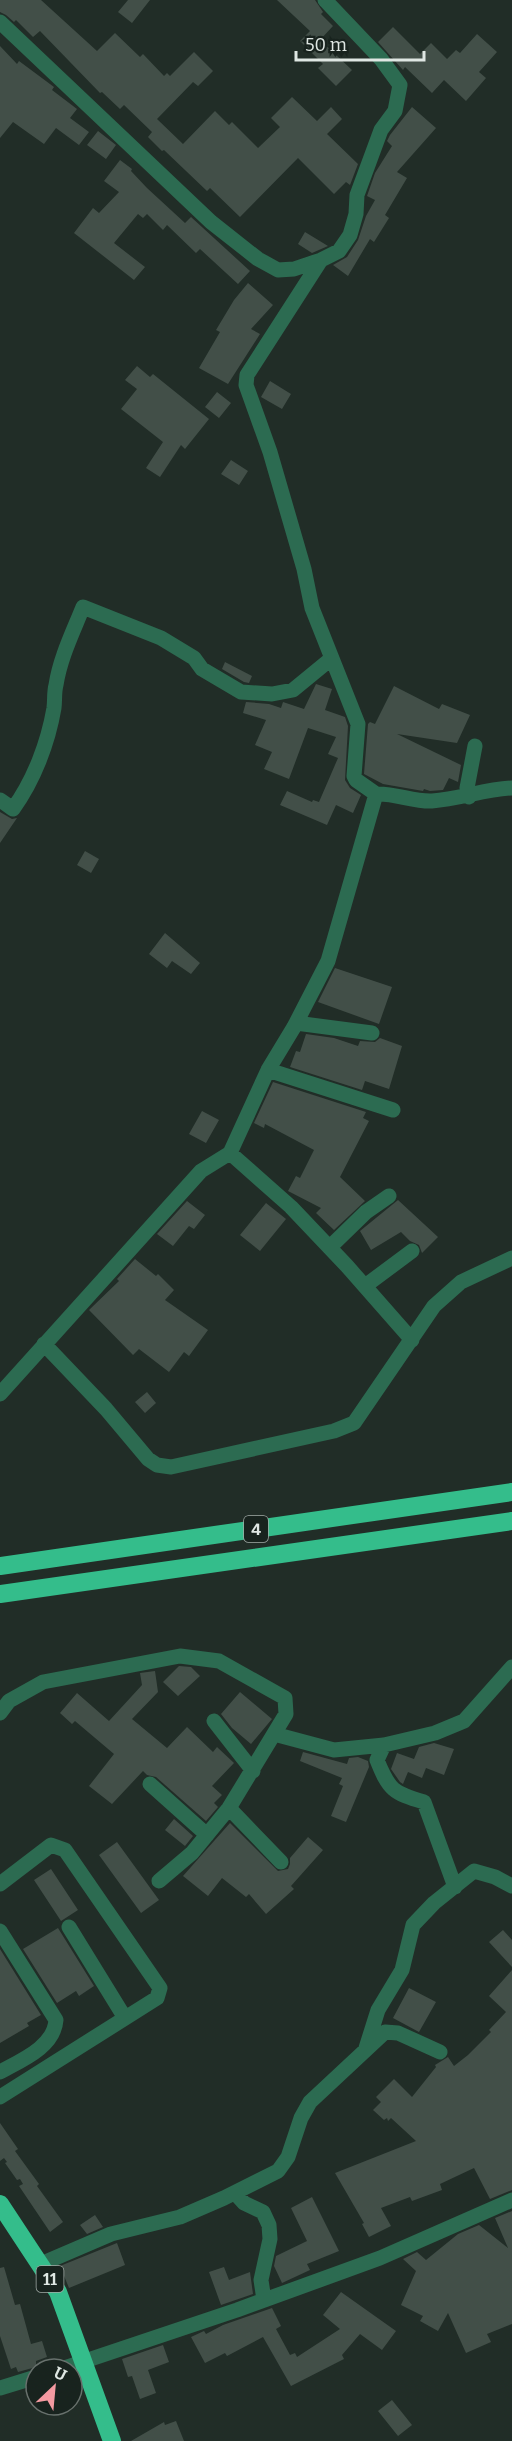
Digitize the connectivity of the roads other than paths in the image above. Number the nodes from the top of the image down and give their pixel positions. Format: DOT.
graph roads {
  1 [pos="326,0"];
  2 [pos="0,22"];
  3 [pos="321,260"];
  4 [pos="332,658"];
  5 [pos="474,746"];
  6 [pos="512,788"];
  7 [pos="376,794"];
  8 [pos="469,797"];
  9 [pos="0,800"];
  10 [pos="296,1023"];
  11 [pos="372,1033"];
  12 [pos="268,1070"];
  13 [pos="393,1110"];
  14 [pos="230,1153"];
  15 [pos="389,1196"];
  16 [pos="330,1247"];
  17 [pos="412,1251"];
  18 [pos="512,1258"];
  19 [pos="365,1286"];
  20 [pos="412,1340"];
  21 [pos="44,1344"];
  22 [pos="0,1394"];
  23 [pos="512,1492"];
  24 [pos="512,1521"];
  25 [pos="0,1566"];
  26 [pos="0,1594"];
  27 [pos="512,1667"];
  28 [pos="0,1713"];
  29 [pos="214,1721"];
  30 [pos="274,1734"];
  31 [pos="384,1744"];
  32 [pos="253,1771"];
  33 [pos="150,1784"];
  34 [pos="229,1808"];
  35 [pos="207,1834"];
  36 [pos="281,1863"];
  37 [pos="159,1881"];
  38 [pos="0,1884"];
  39 [pos="512,1886"];
  40 [pos="455,1887"];
  41 [pos="69,1927"];
  42 [pos="0,1931"];
  43 [pos="125,2018"];
  44 [pos="366,2048"];
  45 [pos="440,2052"];
  46 [pos="0,2072"];
  47 [pos="0,2097"];
  48 [pos="235,2193"];
  49 [pos="512,2200"];
  50 [pos="0,2204"];
  51 [pos="41,2264"];
  52 [pos="264,2300"];
  53 [pos="85,2361"];
  54 [pos="24,2381"];
  55 [pos="0,2388"];
  56 [pos="112,2441"];
  1 -- 3 [label="street"];
  2 -- 3 [label="street"];
  3 -- 4 [label="street"];
  4 -- 7 [label="street"];
  4 -- 9 [label="street"];
  5 -- 8 [label="street"];
  6 -- 8 [label="street"];
  7 -- 8 [label="street"];
  7 -- 10 [label="street"];
  10 -- 11 [label="street"];
  10 -- 12 [label="street"];
  12 -- 13 [label="street"];
  12 -- 14 [label="street"];
  14 -- 16 [label="street"];
  14 -- 21 [label="street"];
  15 -- 16 [label="street"];
  16 -- 19 [label="street"];
  17 -- 19 [label="street"];
  18 -- 20 [label="street"];
  19 -- 20 [label="street"];
  20 -- 21 [label="street"];
  21 -- 22 [label="street"];
  23 -- 25 [label="highway, 4"];
  24 -- 26 [label="highway, 4"];
  27 -- 31 [label="street"];
  28 -- 30 [label="street"];
  29 -- 32 [label="street"];
  30 -- 31 [label="street"];
  30 -- 32 [label="street"];
  31 -- 40 [label="street"];
  32 -- 34 [label="street"];
  33 -- 35 [label="street"];
  34 -- 35 [label="street"];
  34 -- 36 [label="street"];
  35 -- 37 [label="street"];
  38 -- 43 [label="street"];
  39 -- 40 [label="street"];
  40 -- 44 [label="street"];
  41 -- 43 [label="street"];
  42 -- 46 [label="street"];
  43 -- 47 [label="street"];
  44 -- 45 [label="street"];
  44 -- 48 [label="street"];
  48 -- 51 [label="street"];
  48 -- 52 [label="street"];
  49 -- 52 [label="street"];
  50 -- 51 [label="highway, 11"];
  51 -- 53 [label="highway, 11"];
  52 -- 53 [label="street"];
  53 -- 56 [label="highway, 11"];
  54 -- 55 [label="street"];
}
